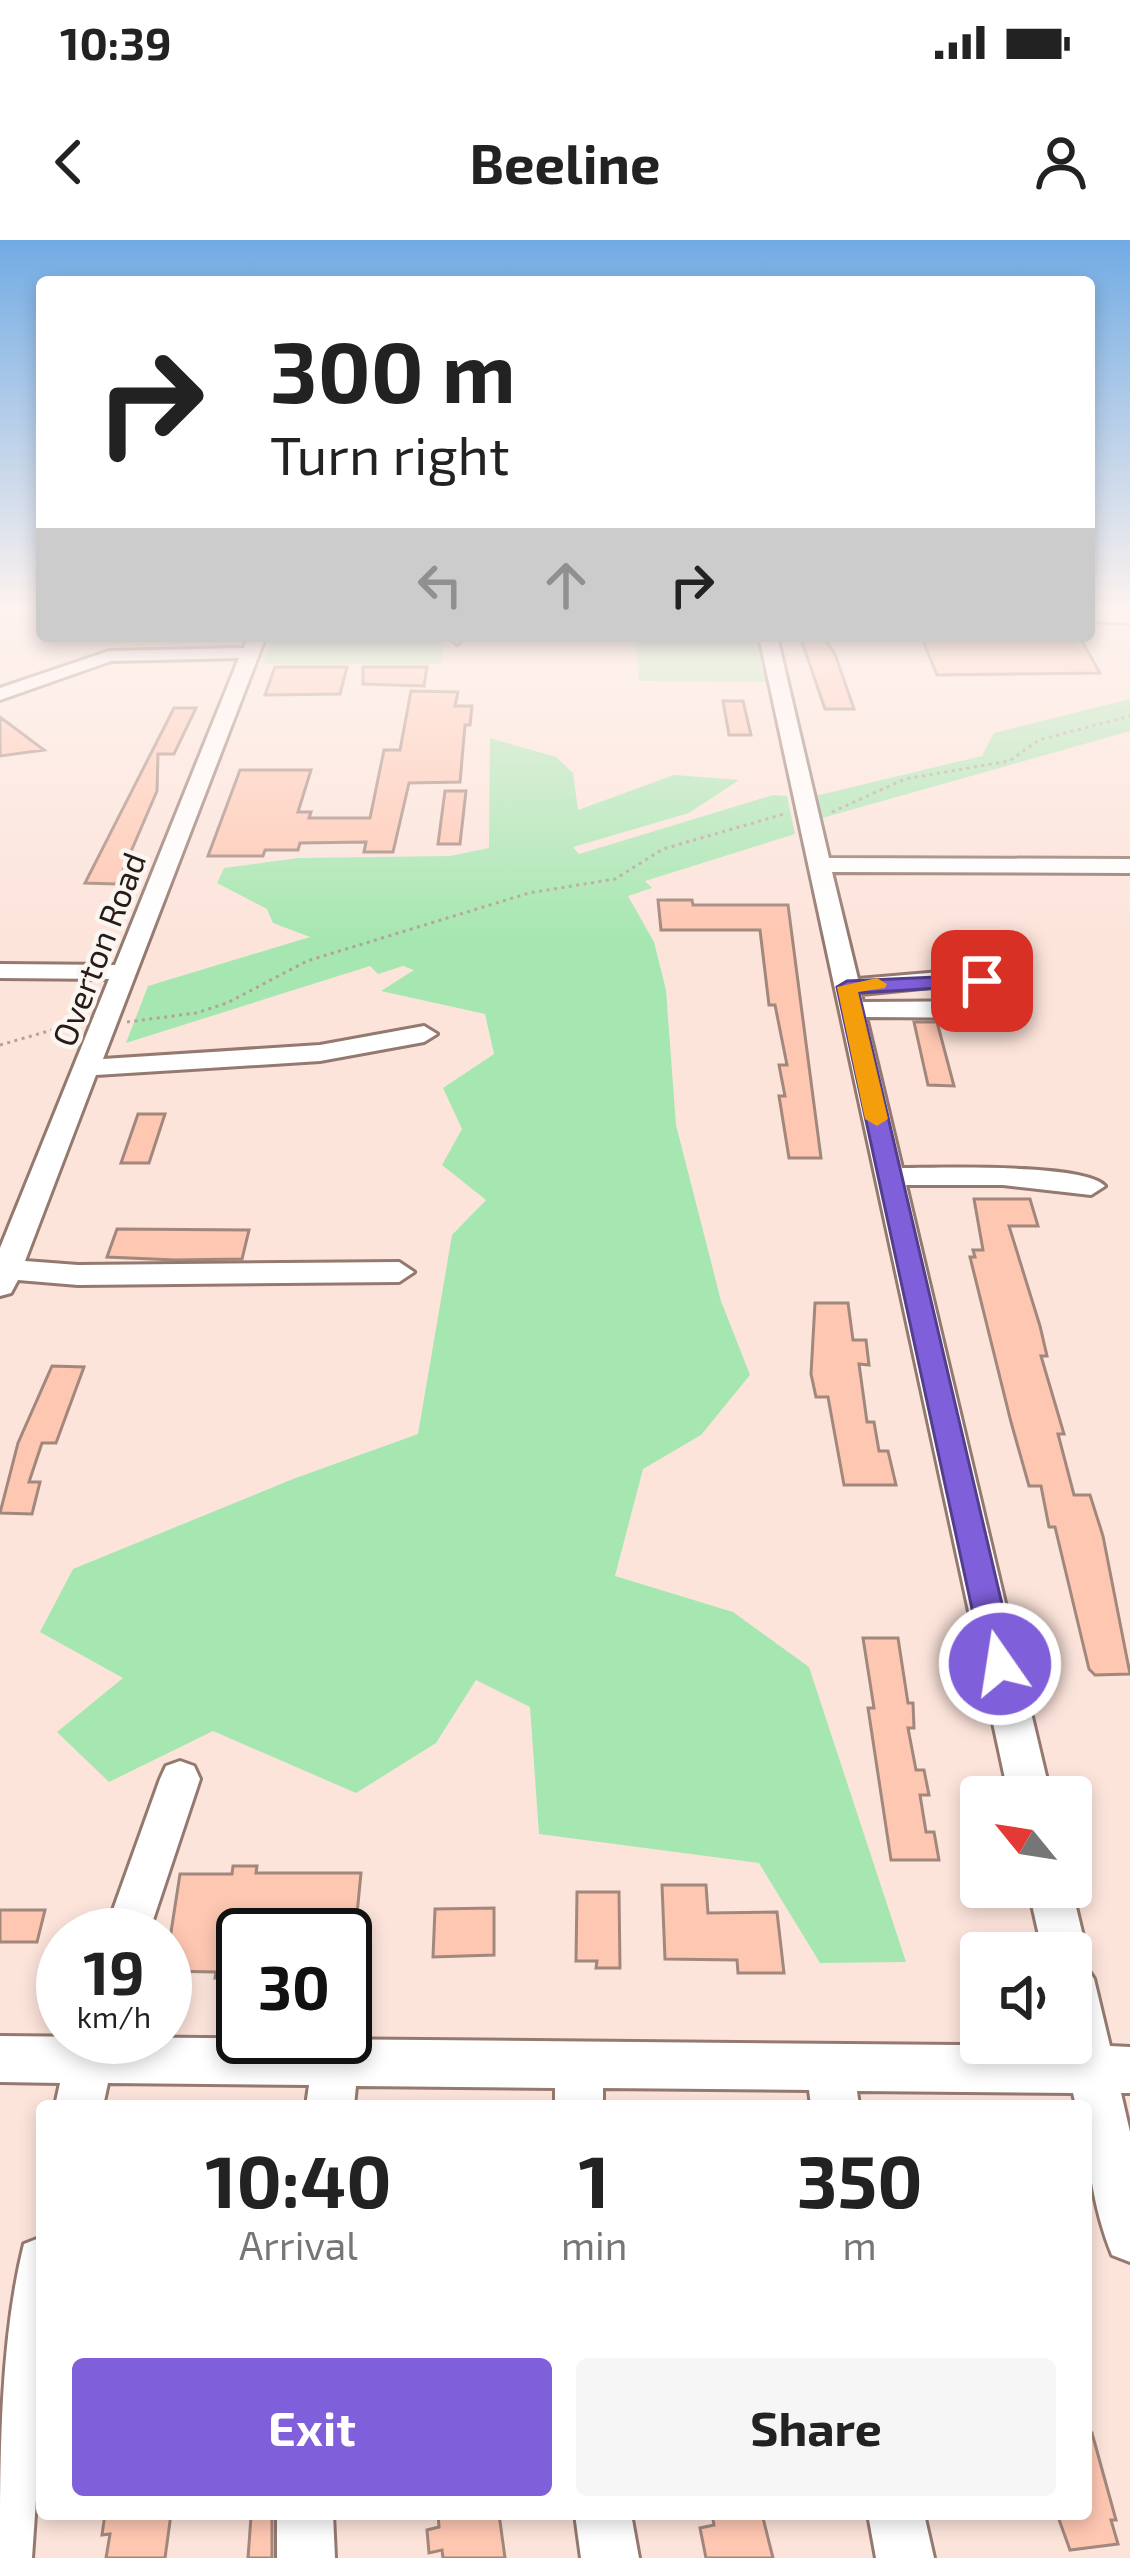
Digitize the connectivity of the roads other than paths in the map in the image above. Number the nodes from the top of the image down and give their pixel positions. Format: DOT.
graph roads {
  1 [pos="224,721"];
  2 [pos="787,721"];
  3 [pos="818,866"];
  4 [pos="1130,866"];
  5 [pos="0,971"];
  6 [pos="124,972"];
  7 [pos="850,998"];
  8 [pos="424,1034"];
  9 [pos="87,1068"];
  10 [pos="889,1177"];
  11 [pos="1091,1186"];
  12 [pos="14,1216"];
  13 [pos="399,1272"];
  14 [pos="3,1278"];
  15 [pos="1025,1776"];
  16 [pos="180,1779"];
  17 [pos="135,1908"];
  18 [pos="1092,2027"];
  19 [pos="36,2055"];
  20 [pos="0,2059"];
  21 [pos="89,2064"];
  22 [pos="192,2064"];
  23 [pos="1111,2070"];
  24 [pos="333,2085"];
  25 [pos="579,2086"];
  26 [pos="833,2087"];
  27 [pos="80,2100"];
  28 [pos="1130,2236"];
  29 [pos="36,2294"];
  30 [pos="305,2520"];
  31 [pos="604,2520"];
  32 [pos="897,2520"];
  33 [pos="3,2558"];
  34 [pos="306,2558"];
  35 [pos="610,2558"];
  36 [pos="905,2558"];
  1 -- 6 [label="street, Overton Road"];
  2 -- 3 [label="street"];
  3 -- 4 [label="street"];
  3 -- 7 [label="street"];
  5 -- 6 [label="street"];
  6 -- 9 [label="street, Overton Road"];
  7 -- 7 [label="street"];
  7 -- 10 [label="street"];
  8 -- 9 [label="street"];
  9 -- 12 [label="street, Overton Road"];
  10 -- 11 [label="street"];
  10 -- 15 [label="street"];
  12 -- 14 [label="street, Overton Road"];
  13 -- 14 [label="street"];
  16 -- 17 [label="street"];
  18 -- 23 [label="street"];
  19 -- 20 [label="street"];
  21 -- 27 [label="street"];
  22 -- 24 [label="street"];
  23 -- 26 [label="street"];
  23 -- 28 [label="street"];
  24 -- 25 [label="street"];
  25 -- 26 [label="street"];
  29 -- 33 [label="street"];
  30 -- 34 [label="street"];
  31 -- 35 [label="street"];
  32 -- 36 [label="street"];
}
